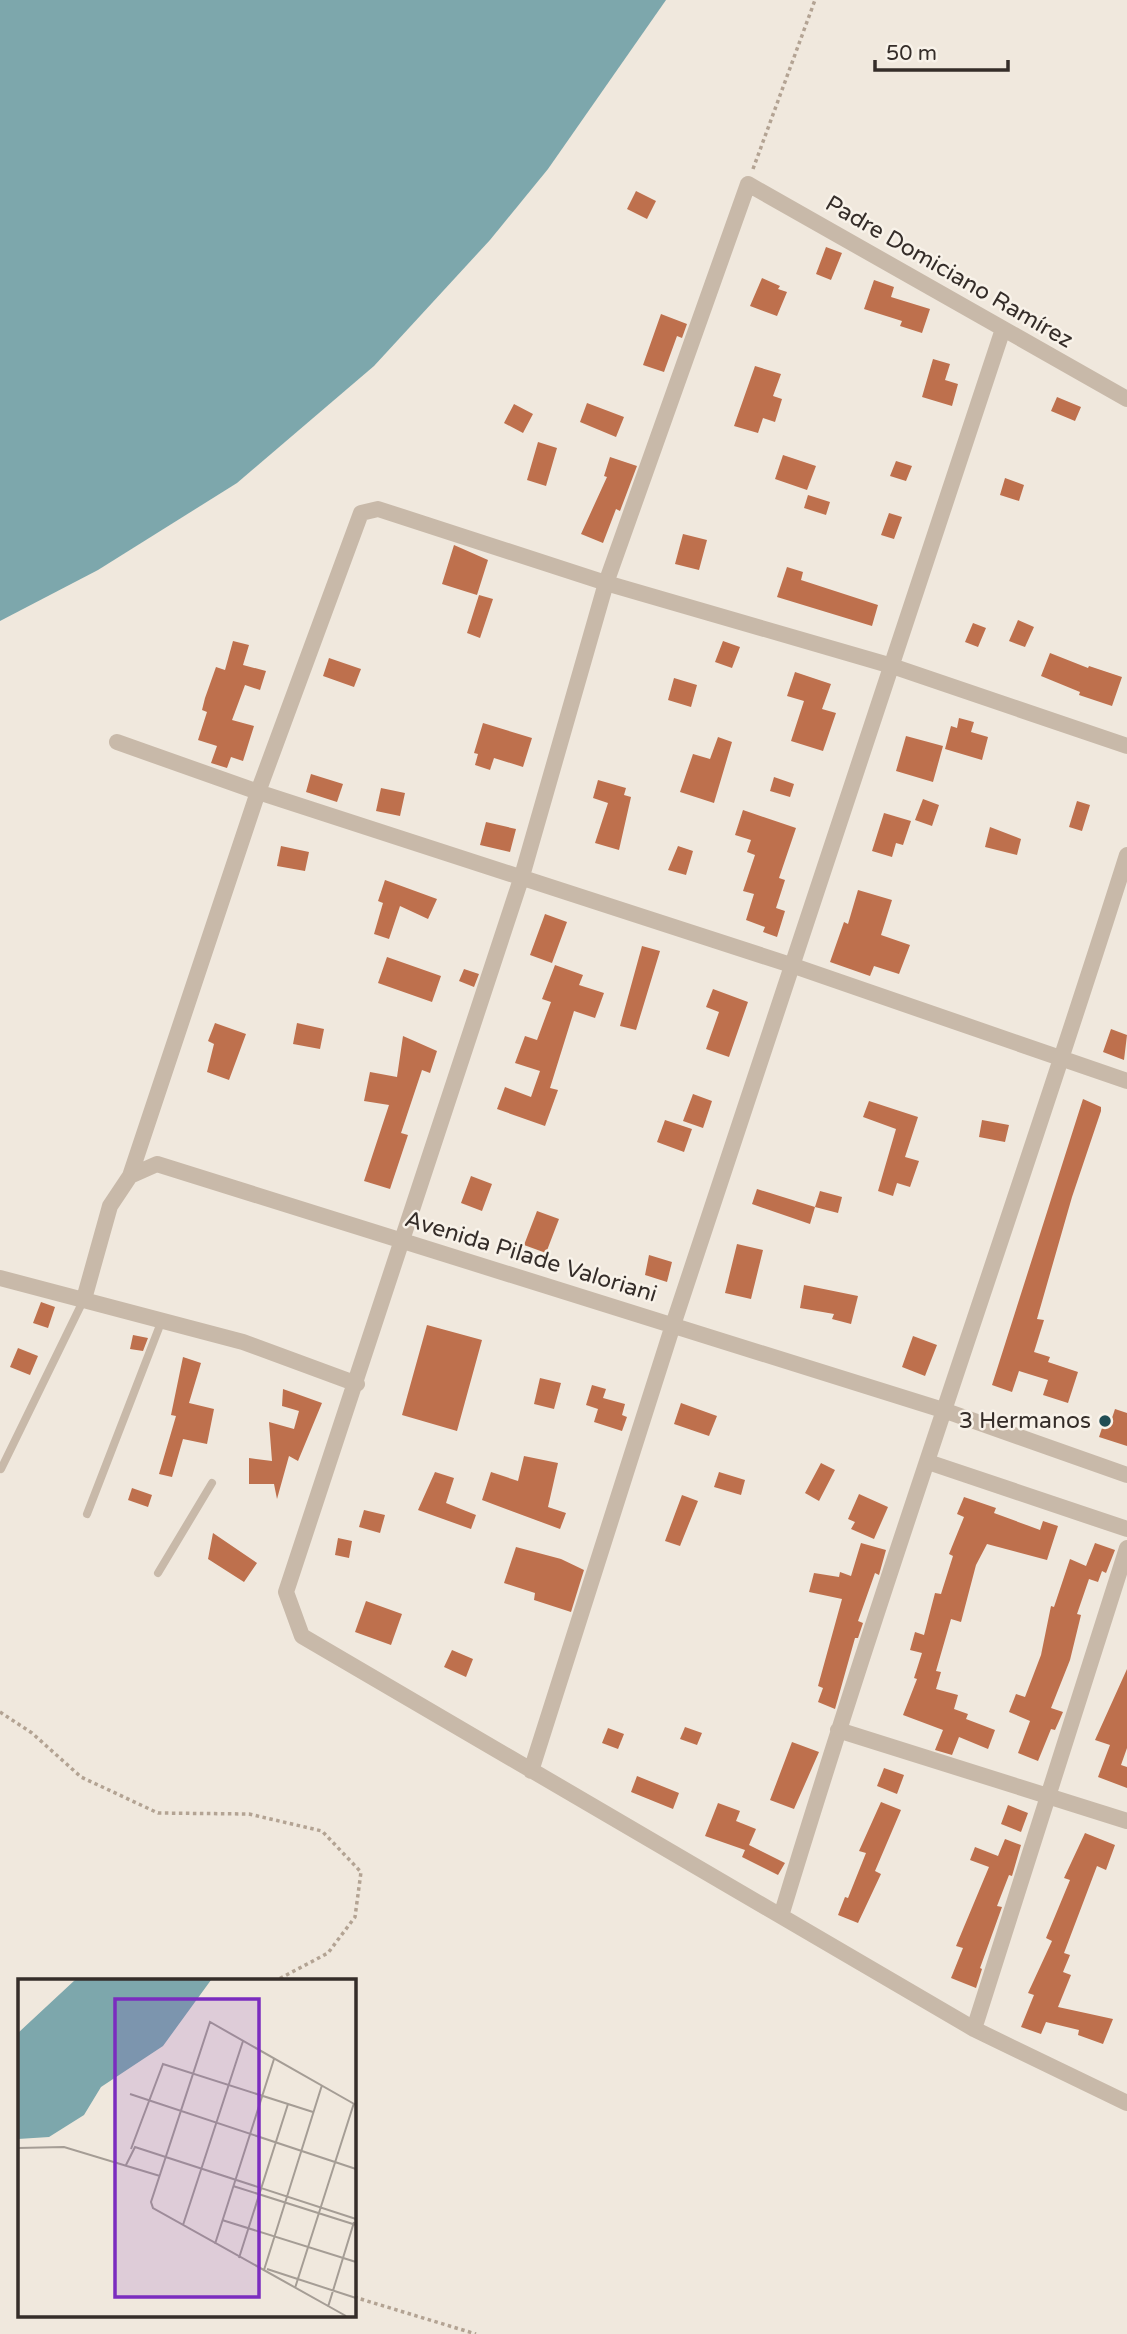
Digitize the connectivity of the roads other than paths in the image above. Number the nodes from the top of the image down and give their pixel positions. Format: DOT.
graph roads {
  1 [pos="1003,329"];
  2 [pos="1127,399"];
  3 [pos="606,583"];
  4 [pos="892,666"];
  5 [pos="117,742"];
  6 [pos="1127,746"];
  7 [pos="258,792"];
  8 [pos="1127,855"];
  9 [pos="522,876"];
  10 [pos="794,967"];
  11 [pos="1062,1060"];
  12 [pos="1127,1081"];
  13 [pos="130,1176"];
  14 [pos="402,1240"];
  15 [pos="0,1278"];
  16 [pos="84,1299"];
  17 [pos="162,1320"];
  18 [pos="673,1325"];
  19 [pos="357,1384"];
  20 [pos="946,1411"];
  21 [pos="928,1462"];
  22 [pos="1,1469"];
  23 [pos="1127,1475"];
  24 [pos="212,1483"];
  25 [pos="87,1514"];
  26 [pos="1127,1529"];
  27 [pos="1127,1548"];
  28 [pos="158,1573"];
  29 [pos="838,1730"];
  30 [pos="531,1770"];
  31 [pos="1048,1796"];
  32 [pos="1127,1821"];
  33 [pos="781,1916"];
  34 [pos="974,2029"];
  35 [pos="1127,2103"];
  1 -- 2 [label="street, Padre Domiciano Ramírez"];
  1 -- 3 [label="street, Padre Domiciano Ramírez"];
  1 -- 4 [label="street"];
  3 -- 4 [label="street"];
  3 -- 7 [label="street"];
  3 -- 9 [label="street"];
  4 -- 6 [label="street"];
  4 -- 10 [label="street"];
  5 -- 7 [label="street"];
  7 -- 9 [label="street"];
  7 -- 13 [label="street"];
  8 -- 11 [label="street"];
  9 -- 10 [label="street"];
  9 -- 14 [label="street"];
  10 -- 11 [label="street"];
  10 -- 18 [label="street"];
  11 -- 12 [label="street"];
  11 -- 20 [label="street"];
  13 -- 14 [label="street, Avenida Pilade Valoriani"];
  13 -- 16 [label="street"];
  14 -- 18 [label="street, Avenida Pilade Valoriani"];
  14 -- 19 [label="street"];
  15 -- 16 [label="street"];
  16 -- 17 [label="street"];
  16 -- 22 [label="lane"];
  17 -- 19 [label="street"];
  17 -- 25 [label="lane"];
  18 -- 20 [label="street, Avenida Pilade Valoriani"];
  18 -- 30 [label="street"];
  19 -- 30 [label="street"];
  20 -- 21 [label="street"];
  20 -- 23 [label="street, Avenida Pilade Valoriani"];
  21 -- 26 [label="street"];
  21 -- 29 [label="street"];
  24 -- 28 [label="lane"];
  27 -- 31 [label="street"];
  29 -- 31 [label="street"];
  29 -- 33 [label="street"];
  30 -- 33 [label="street"];
  31 -- 32 [label="street"];
  31 -- 34 [label="street"];
  33 -- 34 [label="street"];
  34 -- 35 [label="street"];
}
